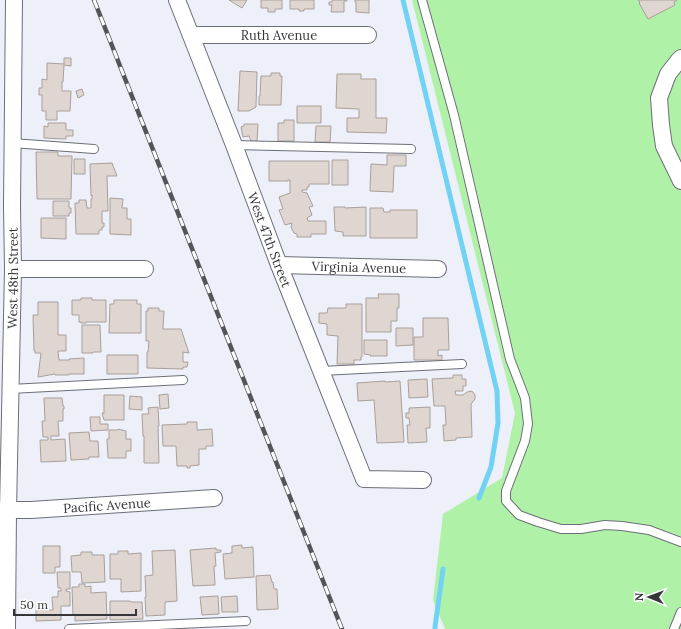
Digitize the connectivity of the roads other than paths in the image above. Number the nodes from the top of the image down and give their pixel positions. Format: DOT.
graph roads {
  1 [pos="14,0"];
  2 [pos="177,0"];
  3 [pos="422,0"];
  4 [pos="191,35"];
  5 [pos="368,36"];
  6 [pos="681,58"];
  7 [pos="12,143"];
  8 [pos="234,145"];
  9 [pos="94,149"];
  10 [pos="411,149"];
  11 [pos="681,181"];
  12 [pos="6,206"];
  13 [pos="279,265"];
  14 [pos="13,269"];
  15 [pos="145,269"];
  16 [pos="438,269"];
  17 [pos="462,364"];
  18 [pos="321,371"];
  19 [pos="183,380"];
  20 [pos="10,389"];
  21 [pos="423,480"];
  22 [pos="214,498"];
  23 [pos="4,511"];
  24 [pos="681,542"];
  25 [pos="681,612"];
  26 [pos="246,621"];
  27 [pos="676,628"];
  28 [pos="6,629"];
  29 [pos="69,629"];
  1 -- 7 [label="street, West 48th Street"];
  2 -- 4 [label="street, West 47th Street"];
  3 -- 24 [label="lane"];
  4 -- 5 [label="street, Ruth Avenue"];
  4 -- 8 [label="street, West 47th Street"];
  6 -- 11 [label="street"];
  7 -- 9 [label="lane"];
  7 -- 12 [label="street, West 48th Street"];
  8 -- 10 [label="lane"];
  8 -- 13 [label="street, West 47th Street"];
  12 -- 14 [label="street, West 48th Street"];
  13 -- 16 [label="street, Virginia Avenue"];
  13 -- 18 [label="street, West 47th Street"];
  14 -- 15 [label="street"];
  14 -- 20 [label="street, West 48th Street"];
  17 -- 18 [label="lane"];
  18 -- 21 [label="street, West 47th Street"];
  19 -- 20 [label="lane"];
  20 -- 23 [label="street, West 48th Street"];
  22 -- 23 [label="street, Pacific Avenue"];
  23 -- 28 [label="street, West 48th Street"];
  25 -- 27 [label="lane"];
  26 -- 29 [label="lane"];
}
